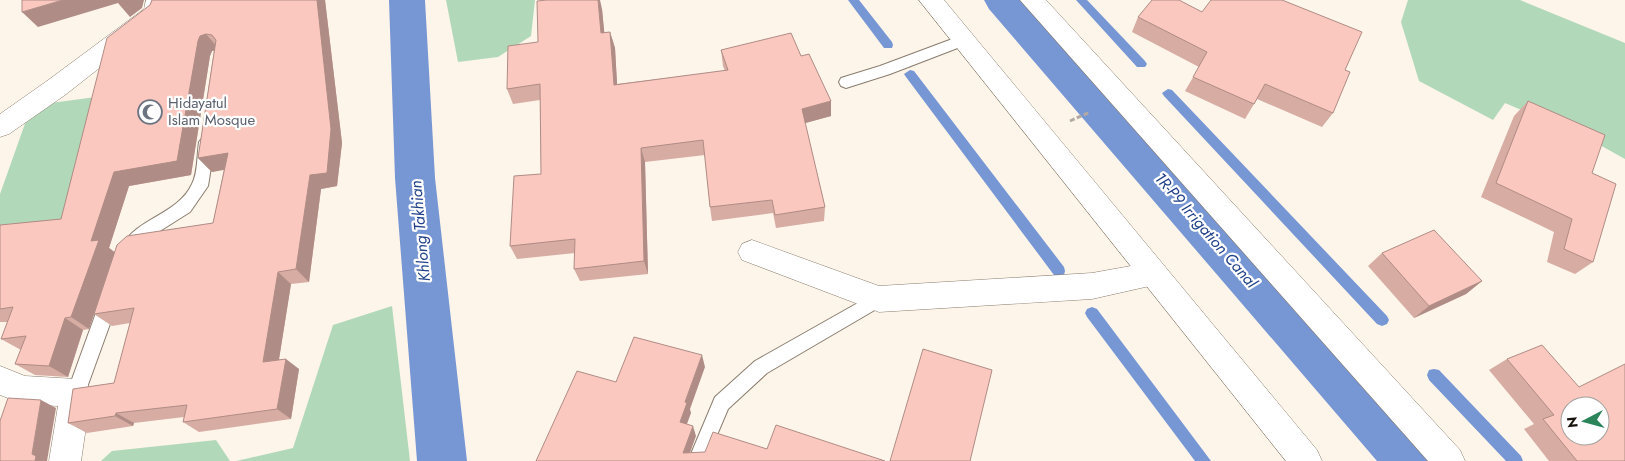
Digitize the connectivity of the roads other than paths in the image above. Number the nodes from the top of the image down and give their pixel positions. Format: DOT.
graph roads {
  1 [pos="158,0"];
  2 [pos="931,0"];
  3 [pos="1032,0"];
  4 [pos="963,40"];
  5 [pos="846,82"];
  6 [pos="0,127"];
  7 [pos="208,130"];
  8 [pos="752,252"];
  9 [pos="122,262"];
  10 [pos="1153,274"];
  11 [pos="113,288"];
  12 [pos="880,300"];
  13 [pos="0,380"];
  14 [pos="76,393"];
  15 [pos="66,461"];
  16 [pos="697,461"];
  17 [pos="1306,461"];
  18 [pos="1449,461"];
  1 -- 6 [label="street"];
  2 -- 4 [label="street"];
  3 -- 18 [label="street"];
  4 -- 5 [label="lane"];
  4 -- 10 [label="street"];
  7 -- 9 [label="lane"];
  8 -- 12 [label="street"];
  10 -- 12 [label="street"];
  10 -- 17 [label="street"];
  11 -- 14 [label="lane"];
  12 -- 16 [label="lane"];
  13 -- 14 [label="street"];
  14 -- 15 [label="street"];
}
